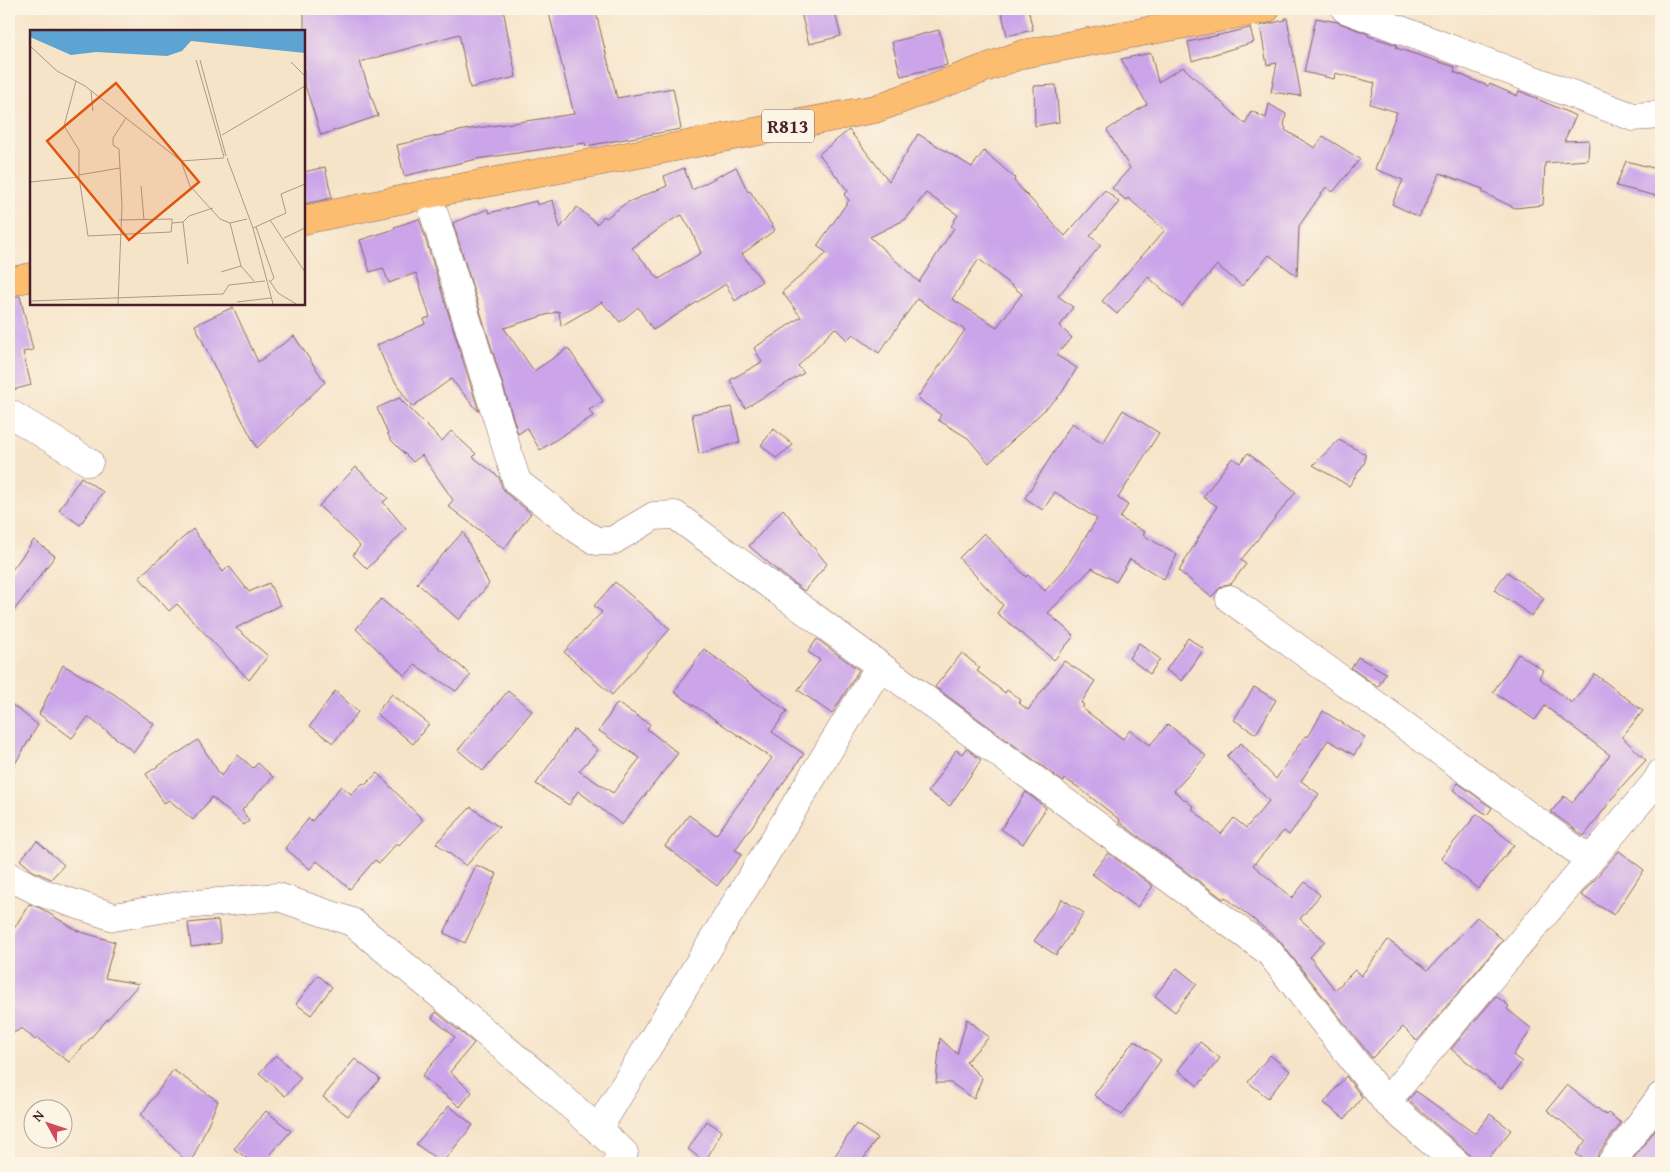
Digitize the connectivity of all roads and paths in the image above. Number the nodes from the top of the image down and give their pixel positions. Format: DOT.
graph roads {
  1 [pos="1266,9"];
  2 [pos="1346,9"];
  3 [pos="1661,115"];
  4 [pos="428,194"];
  5 [pos="305,220"];
  6 [pos="30,277"];
  7 [pos="9,282"];
  8 [pos="9,413"];
  9 [pos="89,462"];
  10 [pos="1230,599"];
  11 [pos="880,666"];
  12 [pos="1661,773"];
  13 [pos="1590,860"];
  14 [pos="9,876"];
  15 [pos="1661,1096"];
  16 [pos="1386,1102"];
  17 [pos="598,1129"];
  18 [pos="626,1160"];
  19 [pos="1456,1163"];
  20 [pos="1611,1163"];
  1 -- 4 [label="main road, R813"];
  2 -- 3 [label="street"];
  4 -- 5 [label="main road, R813"];
  4 -- 11 [label="street"];
  6 -- 7 [label="main road"];
  8 -- 9 [label="street"];
  10 -- 13 [label="street"];
  11 -- 16 [label="street"];
  11 -- 17 [label="street"];
  12 -- 13 [label="street"];
  13 -- 16 [label="street"];
  14 -- 17 [label="street"];
  15 -- 20 [label="street"];
  16 -- 19 [label="street"];
  17 -- 18 [label="street"];
}
